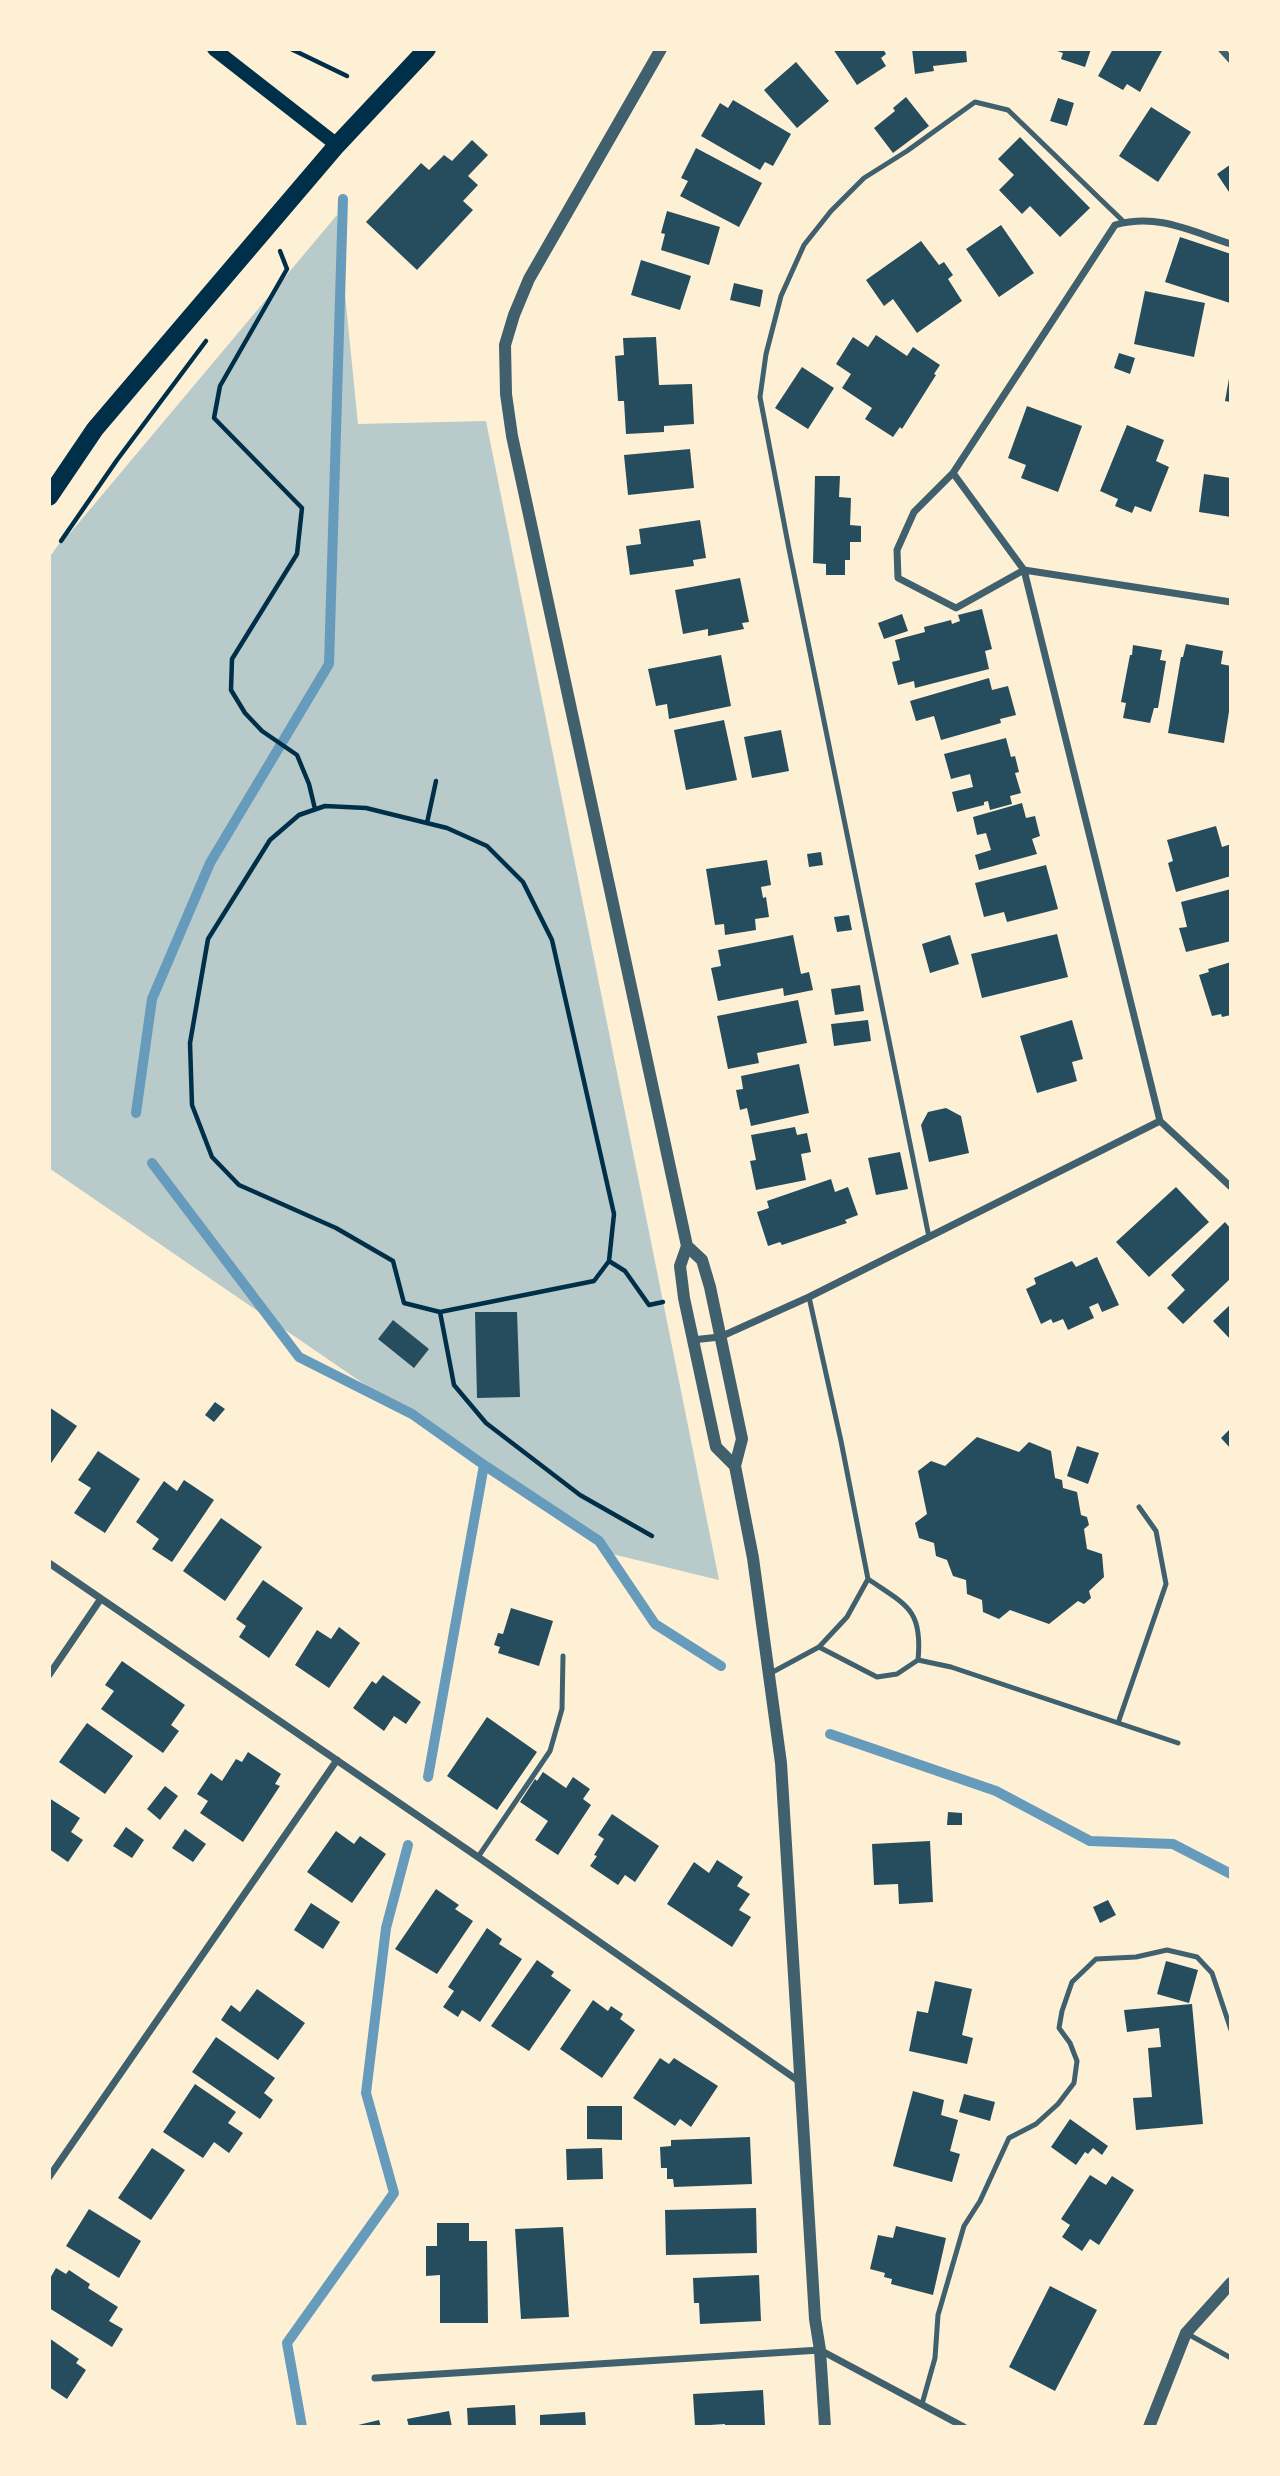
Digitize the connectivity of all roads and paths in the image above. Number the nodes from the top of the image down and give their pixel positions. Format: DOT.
graph roads {
  1 [pos="214,49"];
  2 [pos="291,49"];
  3 [pos="427,49"];
  4 [pos="661,49"];
  5 [pos="1221,49"];
  6 [pos="1231,60"];
  7 [pos="347,76"];
  8 [pos="337,145"];
  9 [pos="1125,223"];
  10 [pos="1231,244"];
  11 [pos="271,262"];
  12 [pos="209,337"];
  13 [pos="953,473"];
  14 [pos="49,497"];
  15 [pos="61,541"];
  16 [pos="1024,569"];
  17 [pos="1231,602"];
  18 [pos="436,780"];
  19 [pos="315,809"];
  20 [pos="427,823"];
  21 [pos="1160,1121"];
  22 [pos="1231,1187"];
  23 [pos="929,1237"];
  24 [pos="687,1246"];
  25 [pos="609,1261"];
  26 [pos="809,1297"];
  27 [pos="684,1298"];
  28 [pos="440,1312"];
  29 [pos="720,1337"];
  30 [pos="692,1340"];
  31 [pos="735,1466"];
  32 [pos="1139,1507"];
  33 [pos="652,1535"];
  34 [pos="49,1563"];
  35 [pos="868,1579"];
  36 [pos="100,1600"];
  37 [pos="819,1647"];
  38 [pos="563,1656"];
  39 [pos="918,1660"];
  40 [pos="769,1674"];
  41 [pos="49,1675"];
  42 [pos="1118,1723"];
  43 [pos="1178,1744"];
  44 [pos="337,1760"];
  45 [pos="478,1857"];
  46 [pos="1231,2030"];
  47 [pos="801,2083"];
  48 [pos="49,2177"];
  49 [pos="1231,2283"];
  50 [pos="1186,2333"];
  51 [pos="820,2350"];
  52 [pos="1231,2358"];
  53 [pos="374,2378"];
  54 [pos="922,2404"];
  55 [pos="825,2427"];
  56 [pos="964,2427"];
  57 [pos="1149,2427"];
  1 -- 8 [label="main road"];
  2 -- 7 [label="path"];
  3 -- 8 [label="main road"];
  4 -- 24 [label="street"];
  5 -- 6 [label="street"];
  8 -- 14 [label="main road"];
  9 -- 10 [label="street"];
  9 -- 13 [label="street"];
  9 -- 23 [label="lane"];
  11 -- 19 [label="path"];
  12 -- 15 [label="path"];
  13 -- 16 [label="street"];
  13 -- 16 [label="street"];
  16 -- 17 [label="street"];
  16 -- 21 [label="street"];
  18 -- 20 [label="path"];
  19 -- 20 [label="path"];
  19 -- 28 [label="path"];
  20 -- 25 [label="path"];
  21 -- 22 [label="street"];
  21 -- 23 [label="street"];
  23 -- 26 [label="street"];
  24 -- 27 [label="street"];
  24 -- 29 [label="street"];
  25 -- 27 [label="path"];
  25 -- 28 [label="path"];
  26 -- 29 [label="street"];
  26 -- 35 [label="lane"];
  27 -- 30 [label="street"];
  28 -- 33 [label="path"];
  29 -- 30 [label="street"];
  29 -- 31 [label="street"];
  30 -- 31 [label="street"];
  31 -- 40 [label="street"];
  32 -- 42 [label="lane"];
  34 -- 36 [label="street"];
  35 -- 37 [label="lane"];
  35 -- 39 [label="lane"];
  36 -- 41 [label="street"];
  36 -- 44 [label="street"];
  37 -- 39 [label="lane"];
  37 -- 40 [label="lane"];
  38 -- 45 [label="lane"];
  39 -- 42 [label="lane"];
  40 -- 47 [label="street"];
  42 -- 43 [label="lane"];
  44 -- 45 [label="street"];
  44 -- 48 [label="street"];
  45 -- 47 [label="street"];
  46 -- 54 [label="lane"];
  47 -- 51 [label="street"];
  49 -- 50 [label="street"];
  50 -- 52 [label="lane"];
  50 -- 57 [label="street"];
  51 -- 53 [label="street"];
  51 -- 54 [label="street"];
  51 -- 55 [label="street"];
  54 -- 56 [label="street"];
}
